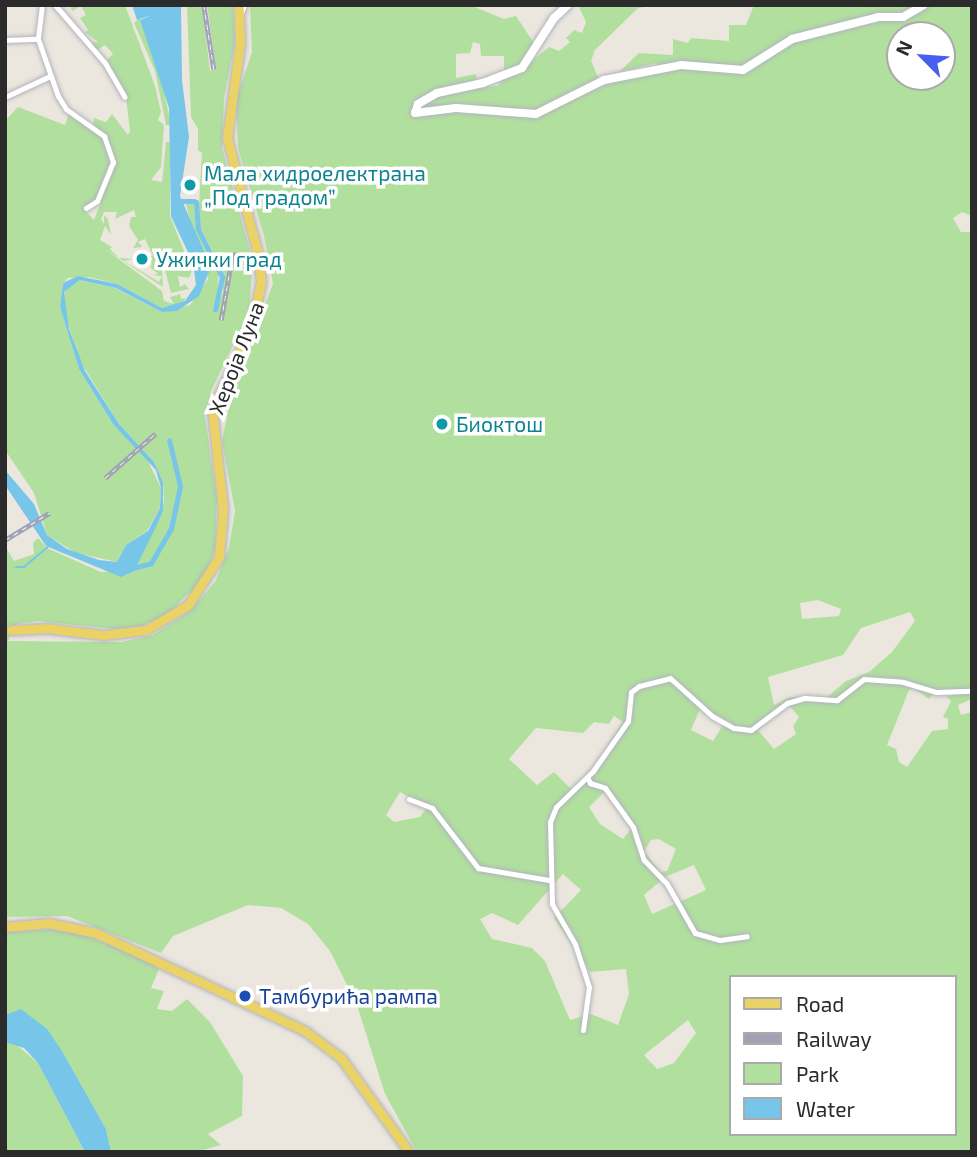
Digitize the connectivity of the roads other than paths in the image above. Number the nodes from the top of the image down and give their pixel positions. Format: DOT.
graph roads {
  1 [pos="42,5"];
  2 [pos="241,5"];
  3 [pos="568,5"];
  4 [pos="924,5"];
  5 [pos="56,6"];
  6 [pos="38,38"];
  7 [pos="5,40"];
  8 [pos="50,76"];
  9 [pos="5,97"];
  10 [pos="125,97"];
  11 [pos="86,208"];
  12 [pos="11,630"];
  13 [pos="972,691"];
  14 [pos="587,777"];
  15 [pos="409,799"];
  16 [pos="549,880"];
  17 [pos="5,927"];
  18 [pos="747,936"];
  19 [pos="583,1030"];
  20 [pos="409,1152"];
  1 -- 6 [label="street"];
  2 -- 12 [label="main road, Хероја Луна"];
  3 -- 4 [label="street"];
  5 -- 10 [label="street"];
  6 -- 7 [label="street"];
  6 -- 8 [label="street"];
  8 -- 9 [label="street"];
  8 -- 11 [label="street"];
  13 -- 14 [label="street"];
  14 -- 16 [label="street"];
  14 -- 18 [label="street"];
  15 -- 16 [label="street"];
  16 -- 19 [label="street"];
  17 -- 20 [label="main road"];
}
